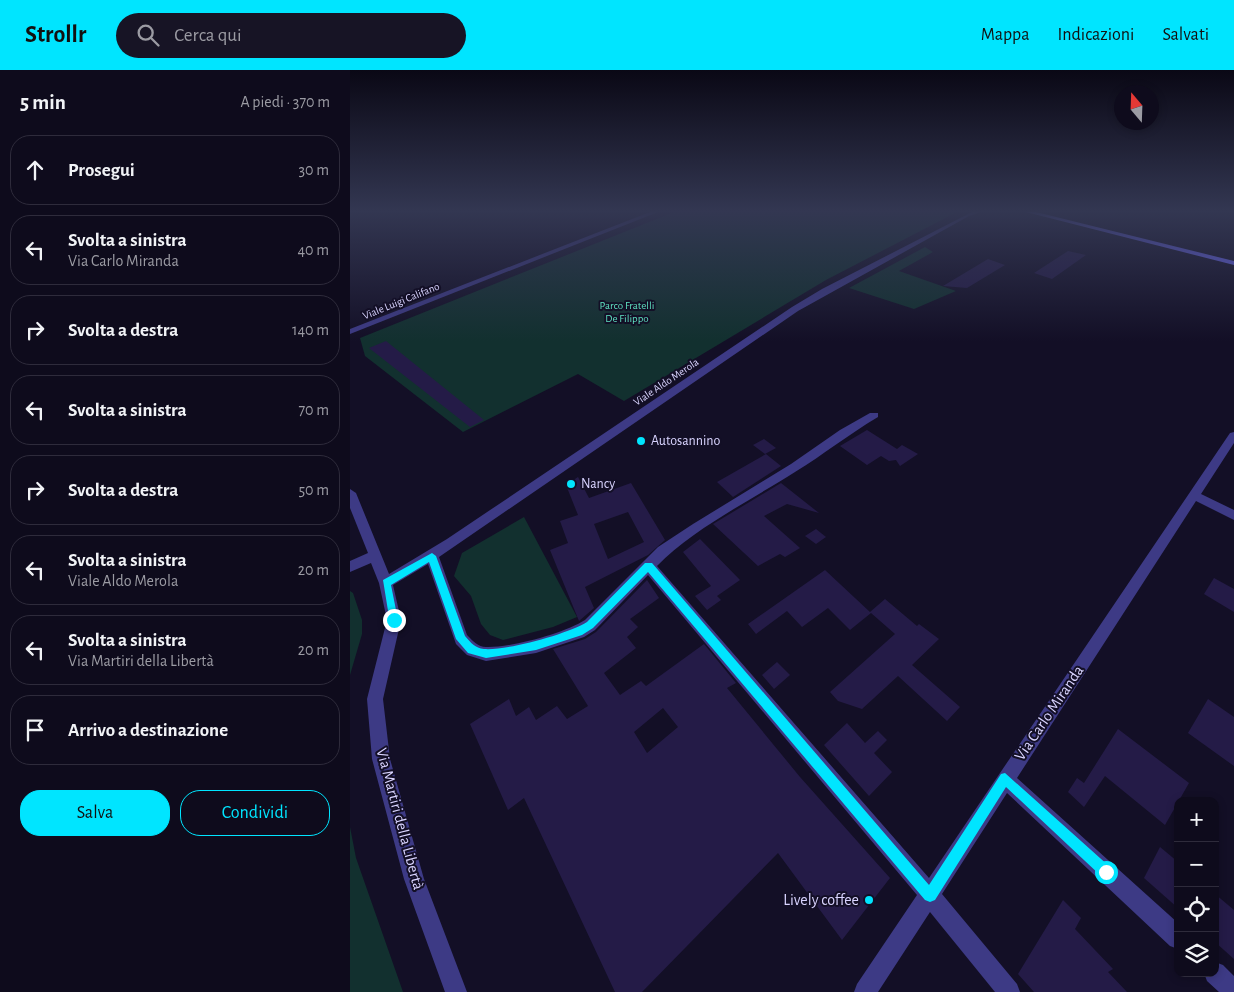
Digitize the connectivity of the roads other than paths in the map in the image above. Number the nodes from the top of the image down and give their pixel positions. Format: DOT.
graph roads {
  1 [pos="546,255"];
  2 [pos="891,255"];
  3 [pos="1202,255"];
  4 [pos="1234,263"];
  5 [pos="350,332"];
  6 [pos="874,415"];
  7 [pos="1234,435"];
  8 [pos="350,493"];
  9 [pos="1194,495"];
  10 [pos="1234,515"];
  11 [pos="374,556"];
  12 [pos="432,556"];
  13 [pos="648,566"];
  14 [pos="350,567"];
  15 [pos="386,583"];
  16 [pos="1005,778"];
  17 [pos="930,895"];
  18 [pos="1174,934"];
  19 [pos="1219,977"];
  20 [pos="1234,990"];
  21 [pos="456,992"];
  22 [pos="865,992"];
  23 [pos="1009,992"];
  1 -- 5 [label="street, Viale Luigi Califano"];
  2 -- 12 [label="street, Viale Aldo Merola"];
  3 -- 4 [label="main road"];
  6 -- 13 [label="street"];
  7 -- 9 [label="street, Via Carlo Miranda"];
  8 -- 11 [label="street, Via Martiri della Libertà"];
  9 -- 10 [label="street"];
  9 -- 16 [label="street, Via Carlo Miranda"];
  11 -- 14 [label="street"];
  11 -- 15 [label="street, Via Martiri della Libertà"];
  12 -- 13 [label="street"];
  12 -- 15 [label="street, Viale Aldo Merola"];
  13 -- 17 [label="street"];
  15 -- 21 [label="street, Via Martiri della Libertà"];
  16 -- 17 [label="street, Via Carlo Miranda"];
  16 -- 18 [label="street"];
  17 -- 22 [label="street, Via Carlo Miranda"];
  17 -- 23 [label="street"];
  19 -- 20 [label="street"];
}
